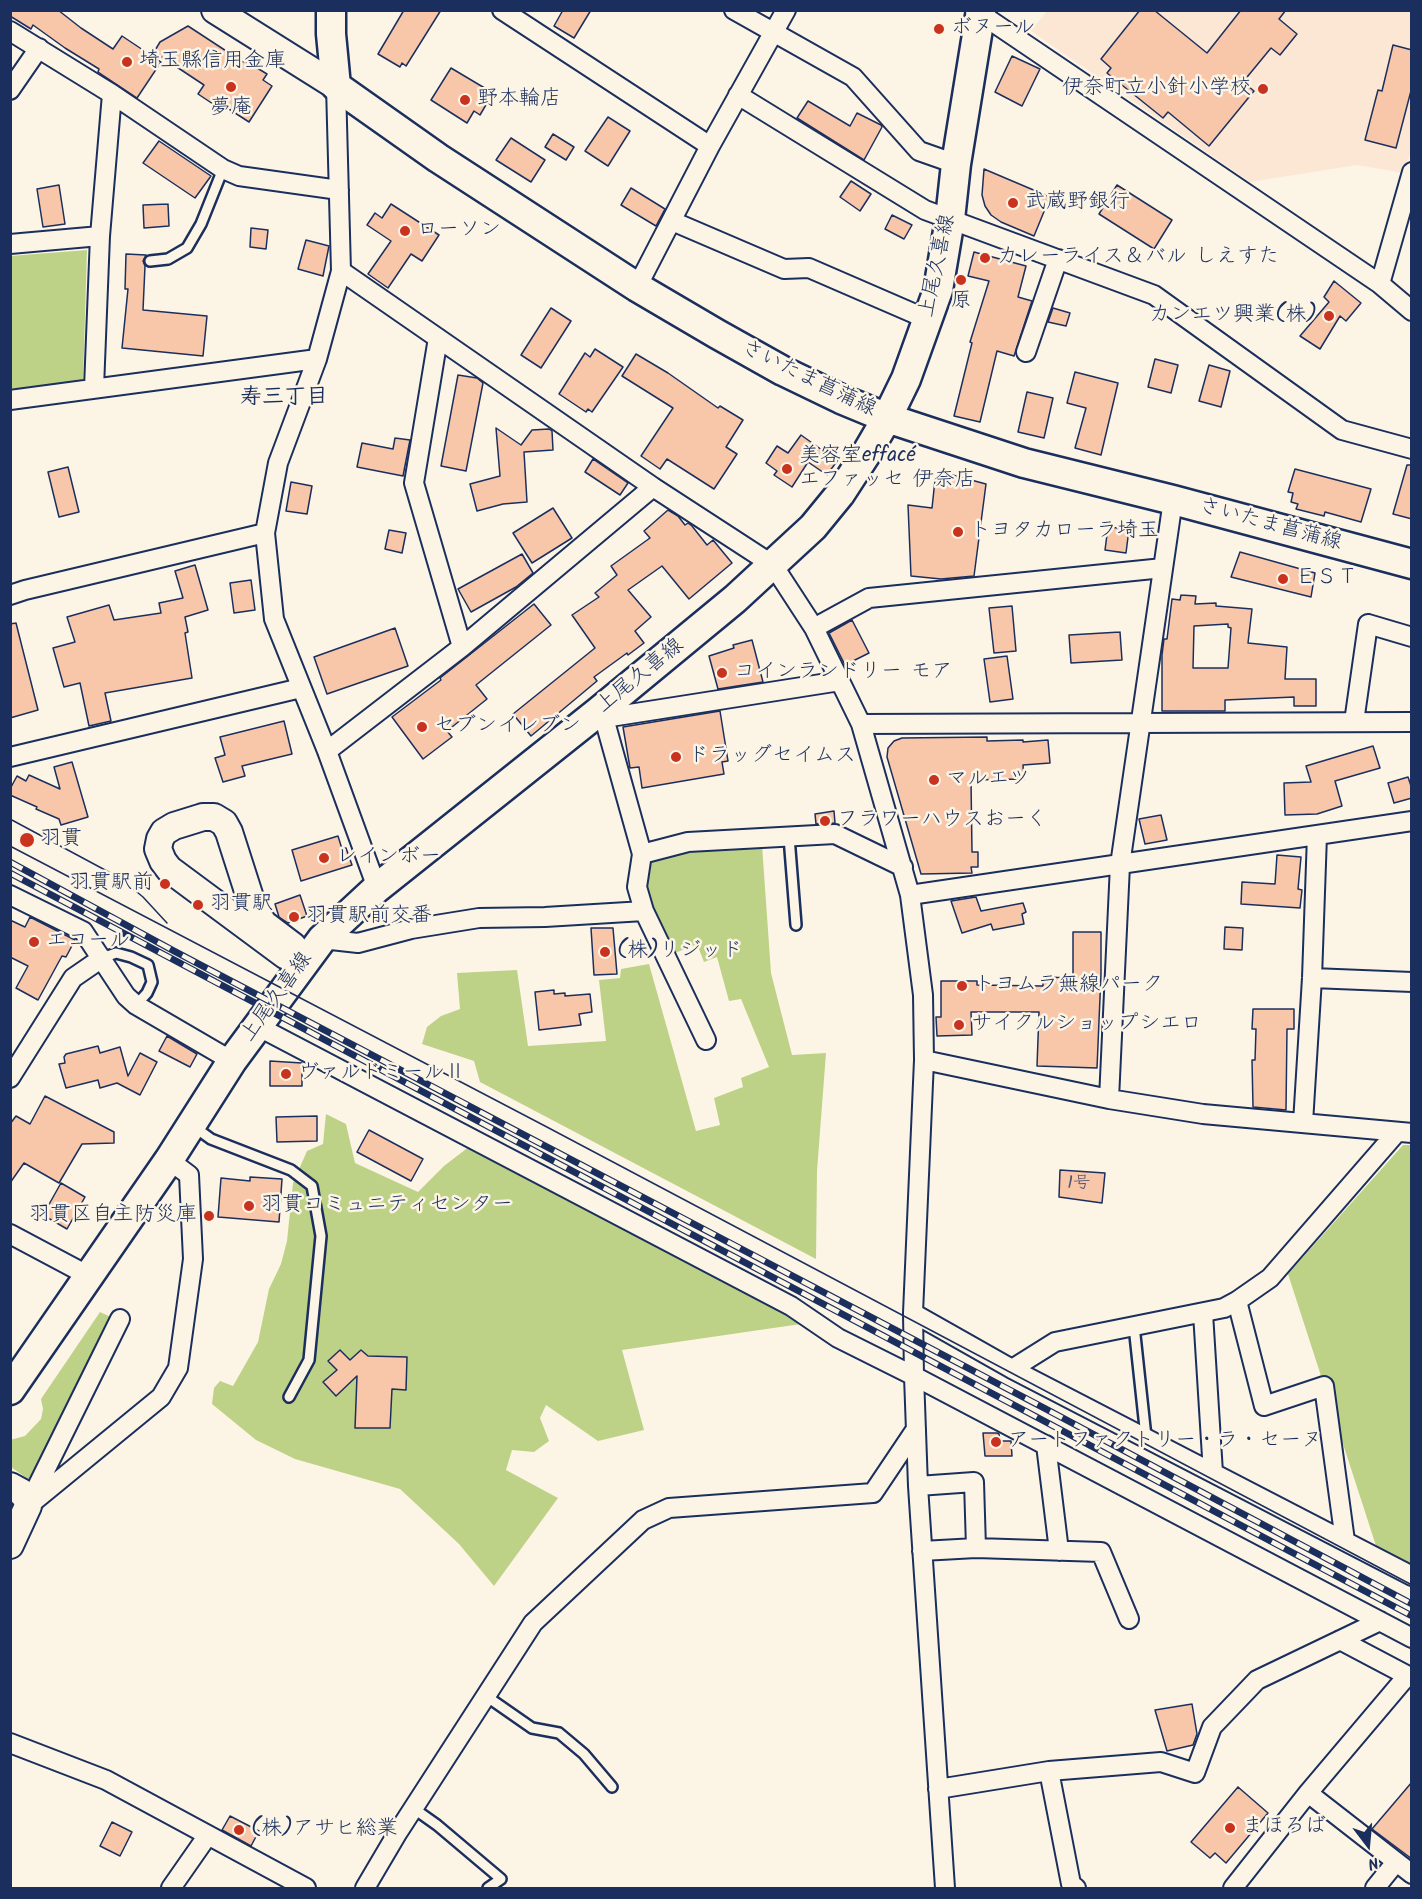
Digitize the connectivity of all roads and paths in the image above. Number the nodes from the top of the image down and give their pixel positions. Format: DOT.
graph roads {
  1 [pos="215,10"];
  2 [pos="331,10"];
  3 [pos="502,10"];
  4 [pos="734,10"];
  5 [pos="786,10"];
  6 [pos="978,12"];
  7 [pos="10,31"];
  8 [pos="773,32"];
  9 [pos="39,48"];
  10 [pos="336,86"];
  11 [pos="10,90"];
  12 [pos="112,94"];
  13 [pos="738,95"];
  14 [pos="710,146"];
  15 [pos="956,164"];
  16 [pos="223,169"];
  17 [pos="1412,172"];
  18 [pos="339,190"];
  19 [pos="950,219"];
  20 [pos="672,221"];
  21 [pos="100,236"];
  22 [pos="10,244"];
  23 [pos="1058,259"];
  24 [pos="150,261"];
  25 [pos="340,271"];
  26 [pos="1380,284"];
  27 [pos="637,287"];
  28 [pos="1412,311"];
  29 [pos="929,320"];
  30 [pos="438,338"];
  31 [pos="1026,352"];
  32 [pos="317,359"];
  33 [pos="94,388"];
  34 [pos="10,400"];
  35 [pos="887,418"];
  36 [pos="1412,449"];
  37 [pos="652,487"];
  38 [pos="1173,500"];
  39 [pos="265,532"];
  40 [pos="1412,564"];
  41 [pos="773,565"];
  42 [pos="1163,568"];
  43 [pos="10,595"];
  44 [pos="814,628"];
  45 [pos="1412,637"];
  46 [pos="462,648"];
  47 [pos="840,681"];
  48 [pos="301,687"];
  49 [pos="601,715"];
  50 [pos="1354,722"];
  51 [pos="1412,722"];
  52 [pos="1141,723"];
  53 [pos="861,724"];
  54 [pos="327,752"];
  55 [pos="10,757"];
  56 [pos="1412,821"];
  57 [pos="1317,835"];
  58 [pos="789,837"];
  59 [pos="642,854"];
  60 [pos="1120,865"];
  61 [pos="903,867"];
  62 [pos="243,875"];
  63 [pos="377,888"];
  64 [pos="198,890"];
  65 [pos="10,895"];
  66 [pos="910,895"];
  67 [pos="644,911"];
  68 [pos="796,924"];
  69 [pos="322,939"];
  70 [pos="102,958"];
  71 [pos="303,963"];
  72 [pos="1312,978"];
  73 [pos="1412,982"];
  74 [pos="136,1005"];
  75 [pos="257,1026"];
  76 [pos="706,1040"];
  77 [pos="924,1060"];
  78 [pos="232,1061"];
  79 [pos="10,1078"];
  80 [pos="1109,1099"];
  81 [pos="1303,1123"];
  82 [pos="191,1125"];
  83 [pos="1404,1132"];
  84 [pos="169,1160"];
  85 [pos="10,1234"];
  86 [pos="89,1276"];
  87 [pos="1237,1301"];
  88 [pos="1203,1312"];
  89 [pos="913,1313"];
  90 [pos="120,1319"];
  91 [pos="1134,1326"];
  92 [pos="1012,1369"];
  93 [pos="914,1376"];
  94 [pos="10,1390"];
  95 [pos="289,1397"];
  96 [pos="916,1429"];
  97 [pos="1146,1438"];
  98 [pos="1046,1445"];
  99 [pos="1213,1473"];
  100 [pos="10,1486"];
  101 [pos="918,1486"];
  102 [pos="28,1506"];
  103 [pos="1345,1541"];
  104 [pos="10,1545"];
  105 [pos="976,1548"];
  106 [pos="922,1551"];
  107 [pos="1059,1551"];
  108 [pos="1412,1576"];
  109 [pos="1129,1618"];
  110 [pos="1380,1621"];
  111 [pos="1412,1638"];
  112 [pos="1340,1640"];
  113 [pos="1409,1677"];
  114 [pos="486,1696"];
  115 [pos="10,1743"];
  116 [pos="1049,1771"];
  117 [pos="612,1787"];
  118 [pos="938,1789"];
  119 [pos="1308,1793"];
  120 [pos="412,1808"];
  121 [pos="208,1835"];
  122 [pos="1396,1862"];
  123 [pos="1412,1874"];
  124 [pos="171,1888"];
  125 [pos="306,1888"];
  126 [pos="364,1888"];
  127 [pos="488,1888"];
  128 [pos="945,1888"];
  129 [pos="1077,1888"];
  130 [pos="1233,1888"];
  131 [pos="1375,1888"];
  1 -- 10 [label="street"];
  2 -- 10 [label="main road"];
  3 -- 14 [label="street"];
  4 -- 8 [label="street"];
  5 -- 8 [label="street"];
  6 -- 15 [label="main road, 上尾久喜線"];
  6 -- 26 [label="street"];
  7 -- 9 [label="street"];
  8 -- 13 [label="street"];
  8 -- 15 [label="street"];
  9 -- 11 [label="street"];
  9 -- 12 [label="street"];
  10 -- 18 [label="street"];
  10 -- 27 [label="main road, さいたま菖蒲線"];
  12 -- 16 [label="street"];
  12 -- 21 [label="street"];
  13 -- 14 [label="street"];
  13 -- 19 [label="street"];
  14 -- 20 [label="street"];
  15 -- 19 [label="main road, 上尾久喜線"];
  16 -- 18 [label="street"];
  16 -- 24 [label="lane"];
  17 -- 26 [label="street"];
  18 -- 25 [label="street"];
  19 -- 23 [label="street"];
  19 -- 29 [label="main road, 上尾久喜線"];
  20 -- 27 [label="street"];
  20 -- 29 [label="street"];
  21 -- 22 [label="street"];
  21 -- 33 [label="street"];
  23 -- 31 [label="street"];
  23 -- 36 [label="street"];
  25 -- 30 [label="street"];
  25 -- 32 [label="street"];
  26 -- 28 [label="street"];
  27 -- 35 [label="main road, さいたま菖蒲線"];
  29 -- 35 [label="main road, 上尾久喜線"];
  30 -- 37 [label="street"];
  30 -- 46 [label="street"];
  32 -- 33 [label="street"];
  32 -- 39 [label="street"];
  33 -- 34 [label="street"];
  35 -- 38 [label="main road, さいたま菖蒲線"];
  35 -- 41 [label="main road, 上尾久喜線"];
  37 -- 41 [label="street"];
  37 -- 46 [label="street"];
  38 -- 40 [label="main road, さいたま菖蒲線"];
  38 -- 42 [label="street"];
  39 -- 43 [label="street"];
  39 -- 48 [label="street"];
  41 -- 44 [label="street"];
  41 -- 49 [label="main road, 上尾久喜線"];
  42 -- 44 [label="street"];
  42 -- 52 [label="street"];
  44 -- 47 [label="street"];
  45 -- 50 [label="street"];
  46 -- 54 [label="street"];
  47 -- 49 [label="street"];
  47 -- 53 [label="street"];
  48 -- 54 [label="street"];
  48 -- 55 [label="street"];
  49 -- 59 [label="street"];
  49 -- 63 [label="main road, 上尾久喜線"];
  50 -- 51 [label="street"];
  50 -- 52 [label="street"];
  52 -- 53 [label="street"];
  52 -- 60 [label="street"];
  53 -- 61 [label="street"];
  54 -- 63 [label="street"];
  56 -- 57 [label="street"];
  57 -- 60 [label="street"];
  57 -- 72 [label="street"];
  58 -- 59 [label="street"];
  58 -- 61 [label="street"];
  58 -- 68 [label="lane"];
  59 -- 67 [label="street"];
  60 -- 66 [label="street"];
  60 -- 80 [label="street"];
  61 -- 66 [label="street"];
  62 -- 64 [label="street"];
  62 -- 64 [label="street"];
  62 -- 71 [label="street"];
  63 -- 69 [label="main road, 上尾久喜線"];
  64 -- 71 [label="street"];
  65 -- 70 [label="street"];
  66 -- 77 [label="street"];
  67 -- 69 [label="street"];
  67 -- 76 [label="street"];
  69 -- 71 [label="main road, 上尾久喜線"];
  70 -- 74 [label="street"];
  70 -- 74 [label="lane"];
  70 -- 79 [label="street"];
  71 -- 75 [label="main road, 上尾久喜線"];
  72 -- 73 [label="street"];
  72 -- 81 [label="street"];
  74 -- 78 [label="street"];
  75 -- 78 [label="main road, 上尾久喜線"];
  75 -- 93 [label="street"];
  77 -- 80 [label="street"];
  77 -- 89 [label="street"];
  78 -- 82 [label="main road, 上尾久喜線"];
  80 -- 81 [label="street"];
  81 -- 83 [label="street"];
  82 -- 84 [label="main road, 上尾久喜線"];
  82 -- 95 [label="lane"];
  83 -- 87 [label="street"];
  84 -- 86 [label="main road, 上尾久喜線"];
  84 -- 102 [label="street"];
  85 -- 86 [label="street"];
  86 -- 94 [label="main road, 上尾久喜線"];
  87 -- 88 [label="street"];
  87 -- 103 [label="street"];
  88 -- 91 [label="street"];
  88 -- 99 [label="street"];
  89 -- 92 [label="street"];
  89 -- 93 [label="street"];
  90 -- 102 [label="street"];
  91 -- 92 [label="street"];
  91 -- 97 [label="lane"];
  92 -- 97 [label="street"];
  93 -- 96 [label="street"];
  93 -- 98 [label="street"];
  96 -- 101 [label="street"];
  96 -- 114 [label="street"];
  97 -- 99 [label="street"];
  98 -- 107 [label="street"];
  98 -- 110 [label="street"];
  99 -- 103 [label="street"];
  100 -- 102 [label="street"];
  101 -- 105 [label="street"];
  101 -- 106 [label="street"];
  102 -- 104 [label="street"];
  103 -- 108 [label="street"];
  105 -- 106 [label="street"];
  105 -- 107 [label="street"];
  106 -- 118 [label="street"];
  107 -- 109 [label="street"];
  110 -- 111 [label="street"];
  110 -- 112 [label="street"];
  112 -- 113 [label="street"];
  112 -- 116 [label="street"];
  113 -- 119 [label="street"];
  114 -- 117 [label="lane"];
  114 -- 120 [label="street"];
  115 -- 121 [label="street"];
  116 -- 118 [label="street"];
  116 -- 129 [label="street"];
  118 -- 128 [label="street"];
  119 -- 122 [label="street"];
  119 -- 130 [label="street"];
  120 -- 126 [label="street"];
  120 -- 127 [label="lane"];
  121 -- 124 [label="street"];
  121 -- 125 [label="street"];
  122 -- 123 [label="street"];
  122 -- 131 [label="street"];
}
